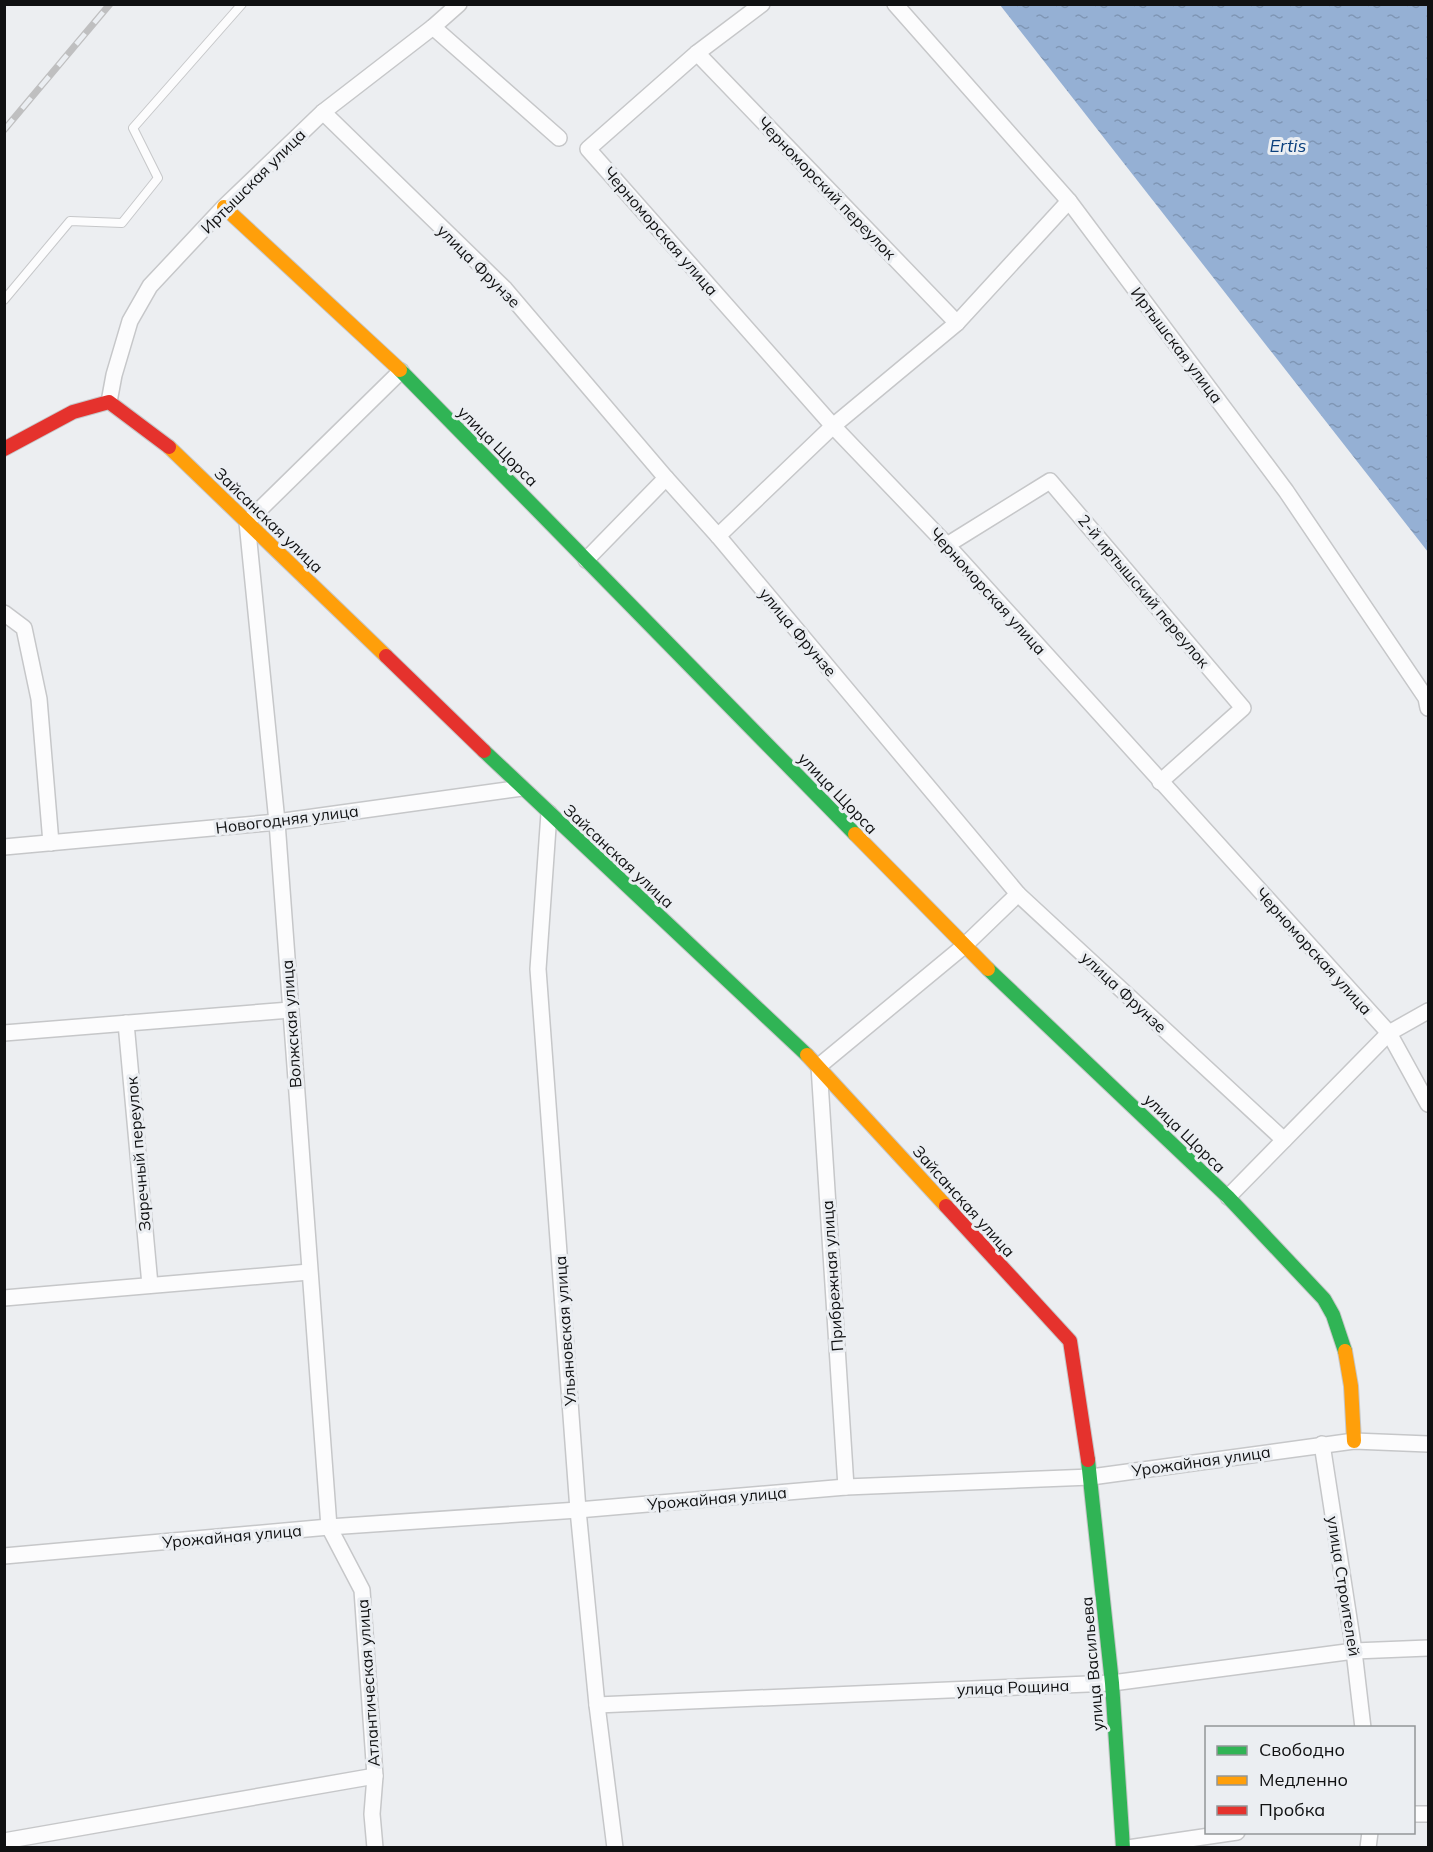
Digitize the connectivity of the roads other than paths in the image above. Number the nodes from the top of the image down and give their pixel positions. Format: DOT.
graph roads {
  1 [pos="242,4"];
  2 [pos="459,4"];
  3 [pos="762,4"];
  4 [pos="895,4"];
  5 [pos="433,27"];
  6 [pos="697,53"];
  7 [pos="323,112"];
  8 [pos="559,138"];
  9 [pos="1069,201"];
  10 [pos="225,207"];
  11 [pos="4,300"];
  12 [pos="957,323"];
  13 [pos="400,371"];
  14 [pos="108,402"];
  15 [pos="833,426"];
  16 [pos="4,449"];
  17 [pos="666,478"];
  18 [pos="247,522"];
  19 [pos="718,537"];
  20 [pos="947,545"];
  21 [pos="586,560"];
  22 [pos="4,613"];
  23 [pos="1428,708"];
  24 [pos="1160,782"];
  25 [pos="522,788"];
  26 [pos="549,813"];
  27 [pos="277,822"];
  28 [pos="51,843"];
  29 [pos="4,847"];
  30 [pos="1018,894"];
  31 [pos="964,946"];
  32 [pos="290,1010"];
  33 [pos="1428,1011"];
  34 [pos="126,1023"];
  35 [pos="4,1033"];
  36 [pos="1389,1033"];
  37 [pos="819,1066"];
  38 [pos="1428,1104"];
  39 [pos="1284,1140"];
  40 [pos="1228,1197"];
  41 [pos="309,1272"];
  42 [pos="150,1285"];
  43 [pos="4,1298"];
  44 [pos="1354,1441"];
  45 [pos="1322,1444"];
  46 [pos="1428,1444"];
  47 [pos="1091,1477"];
  48 [pos="846,1487"];
  49 [pos="578,1510"];
  50 [pos="329,1527"];
  51 [pos="4,1556"];
  52 [pos="1428,1648"];
  53 [pos="1354,1651"];
  54 [pos="1112,1683"];
  55 [pos="597,1705"];
  56 [pos="1363,1726"];
  57 [pos="375,1776"];
  58 [pos="1230,1834"];
  59 [pos="4,1841"];
  60 [pos="375,1848"];
  61 [pos="615,1848"];
  62 [pos="1122,1848"];
  63 [pos="1128,1848"];
  1 -- 11 [label="lane"];
  2 -- 5 [label="street, Иртышская улица"];
  3 -- 6 [label="street"];
  4 -- 9 [label="street, Иртышская улица"];
  5 -- 7 [label="street, Иртышская улица"];
  5 -- 8 [label="street"];
  6 -- 12 [label="street, Черноморский переулок"];
  6 -- 15 [label="street, Черноморская улица"];
  7 -- 10 [label="street, Иртышская улица"];
  7 -- 17 [label="street, улица Фрунзе"];
  9 -- 12 [label="street"];
  9 -- 23 [label="street, Иртышская улица"];
  10 -- 13 [label="street, улица Щорса"];
  10 -- 14 [label="street, Иртышская улица"];
  12 -- 15 [label="street"];
  13 -- 18 [label="street"];
  13 -- 21 [label="street, улица Щорса"];
  14 -- 16 [label="street"];
  14 -- 18 [label="street, Зайсанская улица"];
  15 -- 19 [label="street"];
  15 -- 20 [label="street, Черноморская улица"];
  17 -- 19 [label="street, улица Фрунзе"];
  17 -- 21 [label="street"];
  18 -- 25 [label="street, Зайсанская улица"];
  18 -- 27 [label="street, Волжская улица"];
  19 -- 30 [label="street, улица Фрунзе"];
  20 -- 24 [label="street, Черноморская улица"];
  20 -- 24 [label="street, 2-й иртышский переулок"];
  21 -- 31 [label="street, улица Щорса"];
  22 -- 28 [label="street"];
  24 -- 36 [label="street, Черноморская улица"];
  25 -- 26 [label="street, Зайсанская улица"];
  25 -- 27 [label="street, Новогодняя улица"];
  26 -- 37 [label="street, Зайсанская улица"];
  26 -- 49 [label="street, Ульяновская улица"];
  27 -- 28 [label="street, Новогодняя улица"];
  27 -- 32 [label="street, Волжская улица"];
  28 -- 29 [label="street, Новогодняя улица"];
  30 -- 31 [label="street"];
  30 -- 39 [label="street, улица Фрунзе"];
  31 -- 37 [label="street"];
  31 -- 40 [label="street, улица Щорса"];
  32 -- 34 [label="street"];
  32 -- 41 [label="street, Волжская улица"];
  33 -- 36 [label="street"];
  34 -- 35 [label="street"];
  34 -- 42 [label="street, Заречный переулок"];
  36 -- 38 [label="street, Черноморская улица"];
  36 -- 39 [label="street"];
  37 -- 47 [label="street, Зайсанская улица"];
  37 -- 48 [label="street, Прибрежная улица"];
  39 -- 40 [label="street"];
  40 -- 44 [label="street, улица Щорса"];
  41 -- 42 [label="street"];
  41 -- 50 [label="street, Волжская улица"];
  42 -- 43 [label="street"];
  44 -- 45 [label="street, Урожайная улица"];
  44 -- 46 [label="street, Урожайная улица"];
  45 -- 47 [label="street, Урожайная улица"];
  45 -- 53 [label="street, улица Строителей"];
  47 -- 48 [label="street, Урожайная улица"];
  47 -- 54 [label="street, улица Васильева"];
  48 -- 49 [label="street, Урожайная улица"];
  49 -- 50 [label="street, Урожайная улица"];
  49 -- 55 [label="street, Ульяновская улица"];
  50 -- 51 [label="street, Урожайная улица"];
  50 -- 57 [label="street, Атлантическая улица"];
  52 -- 53 [label="street, улица Рощина"];
  53 -- 54 [label="street, улица Рощина"];
  53 -- 56 [label="street, улица Строителей"];
  54 -- 55 [label="street, улица Рощина"];
  54 -- 62 [label="street, улица Васильева"];
  55 -- 61 [label="street, Ульяновская улица"];
  57 -- 59 [label="street"];
  57 -- 60 [label="street, Атлантическая улица"];
  58 -- 63 [label="street"];
}
